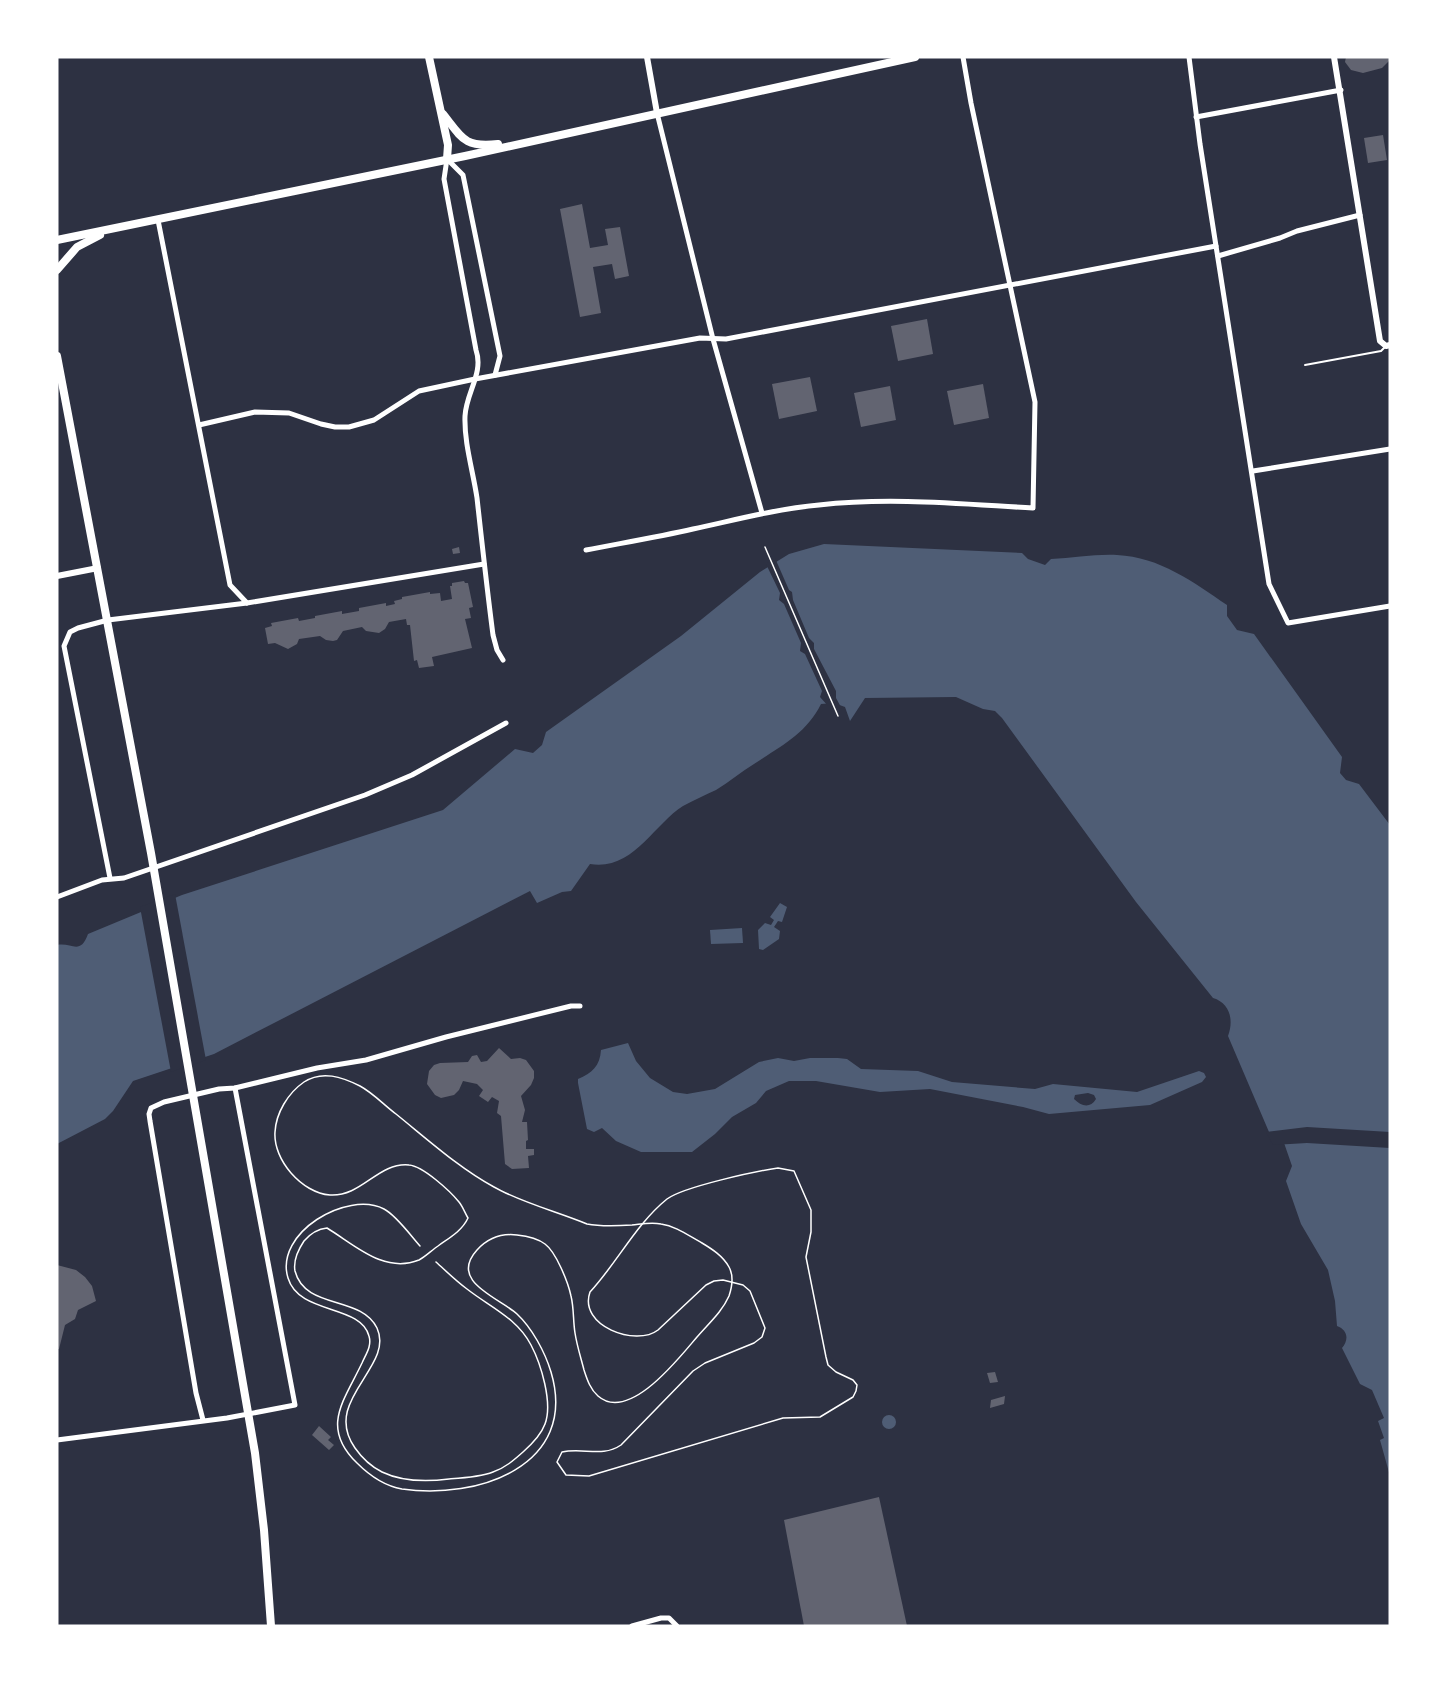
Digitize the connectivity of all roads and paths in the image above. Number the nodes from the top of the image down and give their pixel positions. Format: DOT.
graph roads {
  1 [pos="429,57"];
  2 [pos="647,57"];
  3 [pos="915,57"];
  4 [pos="963,57"];
  5 [pos="1189,57"];
  6 [pos="1334,57"];
  7 [pos="1341,90"];
  8 [pos="441,112"];
  9 [pos="657,113"];
  10 [pos="1196,117"];
  11 [pos="526,142"];
  12 [pos="447,159"];
  13 [pos="1360,214"];
  14 [pos="158,220"];
  15 [pos="112,229"];
  16 [pos="57,240"];
  17 [pos="1216,246"];
  18 [pos="1218,256"];
  19 [pos="57,270"];
  20 [pos="1011,284"];
  21 [pos="714,339"];
  22 [pos="1388,345"];
  23 [pos="57,356"];
  24 [pos="1305,365"];
  25 [pos="495,375"];
  26 [pos="475,379"];
  27 [pos="199,425"];
  28 [pos="1390,449"];
  29 [pos="1253,471"];
  30 [pos="762,513"];
  31 [pos="765,547"];
  32 [pos="586,550"];
  33 [pos="484,564"];
  34 [pos="98,568"];
  35 [pos="57,576"];
  36 [pos="247,603"];
  37 [pos="1390,606"];
  38 [pos="108,620"];
  39 [pos="503,660"];
  40 [pos="838,716"];
  41 [pos="506,723"];
  42 [pos="110,878"];
  43 [pos="57,897"];
  44 [pos="580,1006"];
  45 [pos="235,1088"];
  46 [pos="644,1224"];
  47 [pos="420,1246"];
  48 [pos="436,1262"];
  49 [pos="248,1414"];
  50 [pos="203,1420"];
  51 [pos="57,1440"];
  52 [pos="271,1626"];
  53 [pos="632,1626"];
  54 [pos="677,1626"];
  1 -- 8 [label="main road"];
  2 -- 9 [label="street"];
  3 -- 9 [label="main road"];
  4 -- 20 [label="street"];
  5 -- 10 [label="street"];
  6 -- 7 [label="street"];
  7 -- 10 [label="street"];
  7 -- 13 [label="street"];
  8 -- 11 [label="main road"];
  8 -- 12 [label="main road"];
  9 -- 11 [label="main road"];
  9 -- 21 [label="street"];
  10 -- 17 [label="street"];
  11 -- 12 [label="main road"];
  12 -- 14 [label="main road"];
  12 -- 25 [label="street"];
  12 -- 26 [label="street"];
  13 -- 18 [label="street"];
  13 -- 22 [label="street"];
  14 -- 15 [label="main road"];
  14 -- 27 [label="street"];
  15 -- 16 [label="main road"];
  15 -- 19 [label="main road"];
  17 -- 18 [label="street"];
  17 -- 20 [label="street"];
  18 -- 29 [label="street"];
  20 -- 21 [label="street"];
  20 -- 30 [label="street"];
  21 -- 25 [label="street"];
  21 -- 30 [label="street"];
  22 -- 24 [label="lane"];
  23 -- 34 [label="main road"];
  25 -- 26 [label="street"];
  26 -- 27 [label="street"];
  26 -- 33 [label="street"];
  27 -- 36 [label="street"];
  28 -- 29 [label="street"];
  29 -- 37 [label="street"];
  30 -- 32 [label="street"];
  31 -- 40 [label="path"];
  33 -- 36 [label="street"];
  33 -- 39 [label="street"];
  34 -- 35 [label="street"];
  34 -- 38 [label="main road"];
  36 -- 38 [label="street"];
  38 -- 42 [label="street"];
  38 -- 49 [label="main road"];
  41 -- 42 [label="street"];
  42 -- 43 [label="street"];
  44 -- 45 [label="street"];
  45 -- 49 [label="street"];
  45 -- 50 [label="street"];
  46 -- 46 [label="path"];
  46 -- 47 [label="path"];
  46 -- 48 [label="path"];
  49 -- 50 [label="street"];
  49 -- 52 [label="main road"];
  50 -- 51 [label="street"];
  53 -- 54 [label="street"];
}
